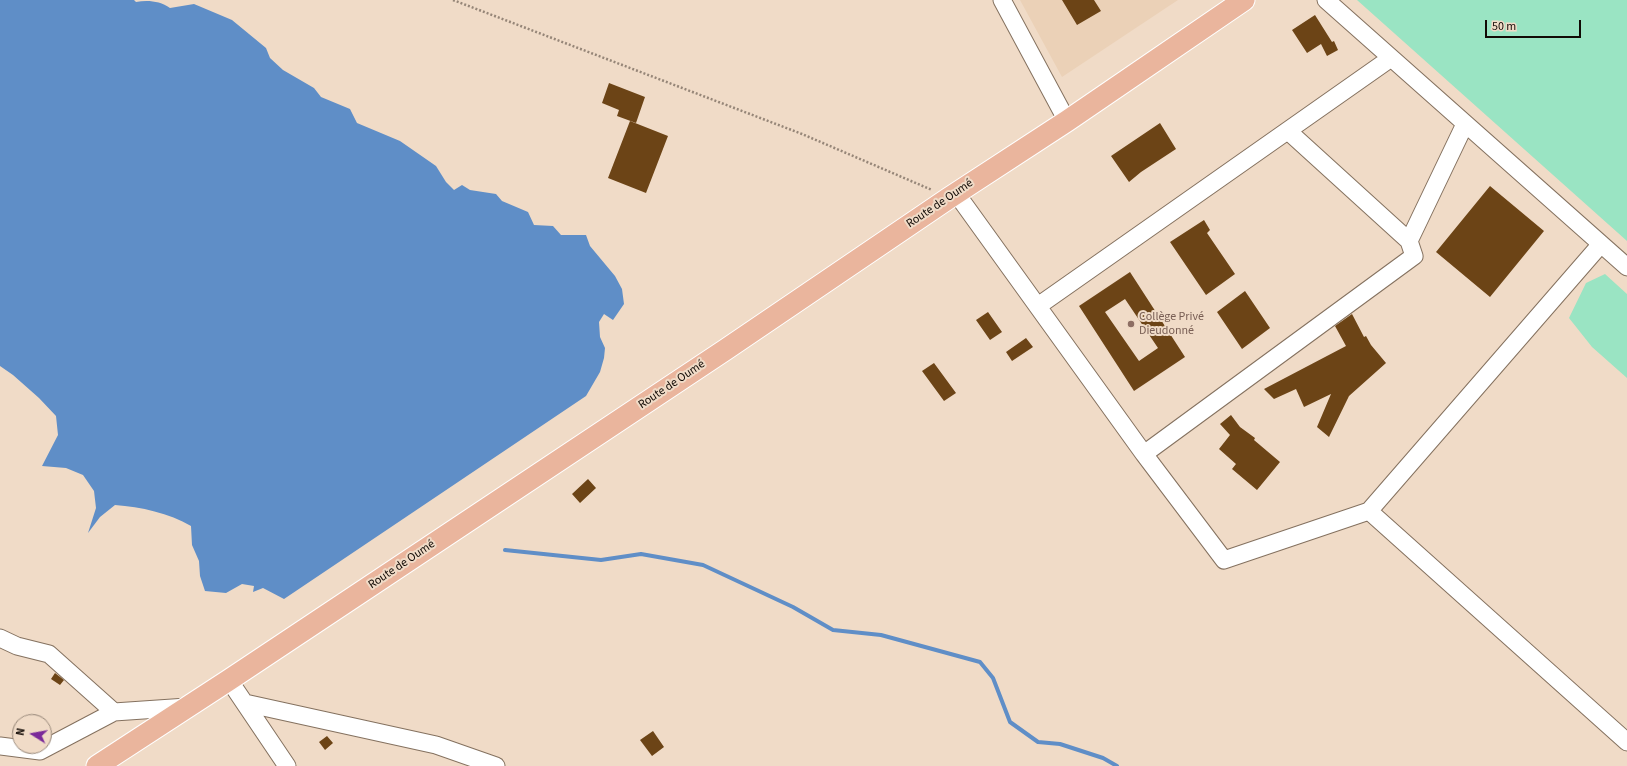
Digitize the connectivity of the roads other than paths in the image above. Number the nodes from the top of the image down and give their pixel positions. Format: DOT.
graph roads {
  1 [pos="1002,0"];
  2 [pos="1244,0"];
  3 [pos="1326,0"];
  4 [pos="1391,58"];
  5 [pos="1067,121"];
  6 [pos="1465,124"];
  7 [pos="1288,131"];
  8 [pos="953,195"];
  9 [pos="1409,241"];
  10 [pos="1601,244"];
  11 [pos="1627,267"];
  12 [pos="1038,306"];
  13 [pos="1144,454"];
  14 [pos="1369,511"];
  15 [pos="0,638"];
  16 [pos="230,680"];
  17 [pos="245,703"];
  18 [pos="188,708"];
  19 [pos="114,712"];
  20 [pos="1627,742"];
  21 [pos="0,746"];
  22 [pos="97,766"];
  23 [pos="287,766"];
  24 [pos="496,766"];
  1 -- 5 [label="street"];
  2 -- 5 [label="main road, Route de Oumé"];
  3 -- 4 [label="street"];
  4 -- 6 [label="street"];
  4 -- 7 [label="street"];
  5 -- 8 [label="main road, Route de Oumé"];
  6 -- 9 [label="street"];
  6 -- 10 [label="street"];
  7 -- 9 [label="street"];
  7 -- 12 [label="street"];
  8 -- 12 [label="street"];
  8 -- 16 [label="main road, Route de Oumé"];
  9 -- 13 [label="street"];
  10 -- 11 [label="street"];
  10 -- 14 [label="street"];
  12 -- 13 [label="street"];
  13 -- 14 [label="street"];
  14 -- 20 [label="street"];
  15 -- 19 [label="street"];
  16 -- 17 [label="street"];
  16 -- 18 [label="main road, Route de Oumé"];
  17 -- 23 [label="street"];
  17 -- 24 [label="street"];
  18 -- 19 [label="street"];
  18 -- 22 [label="main road, Route de Oumé"];
  19 -- 21 [label="street"];
}
